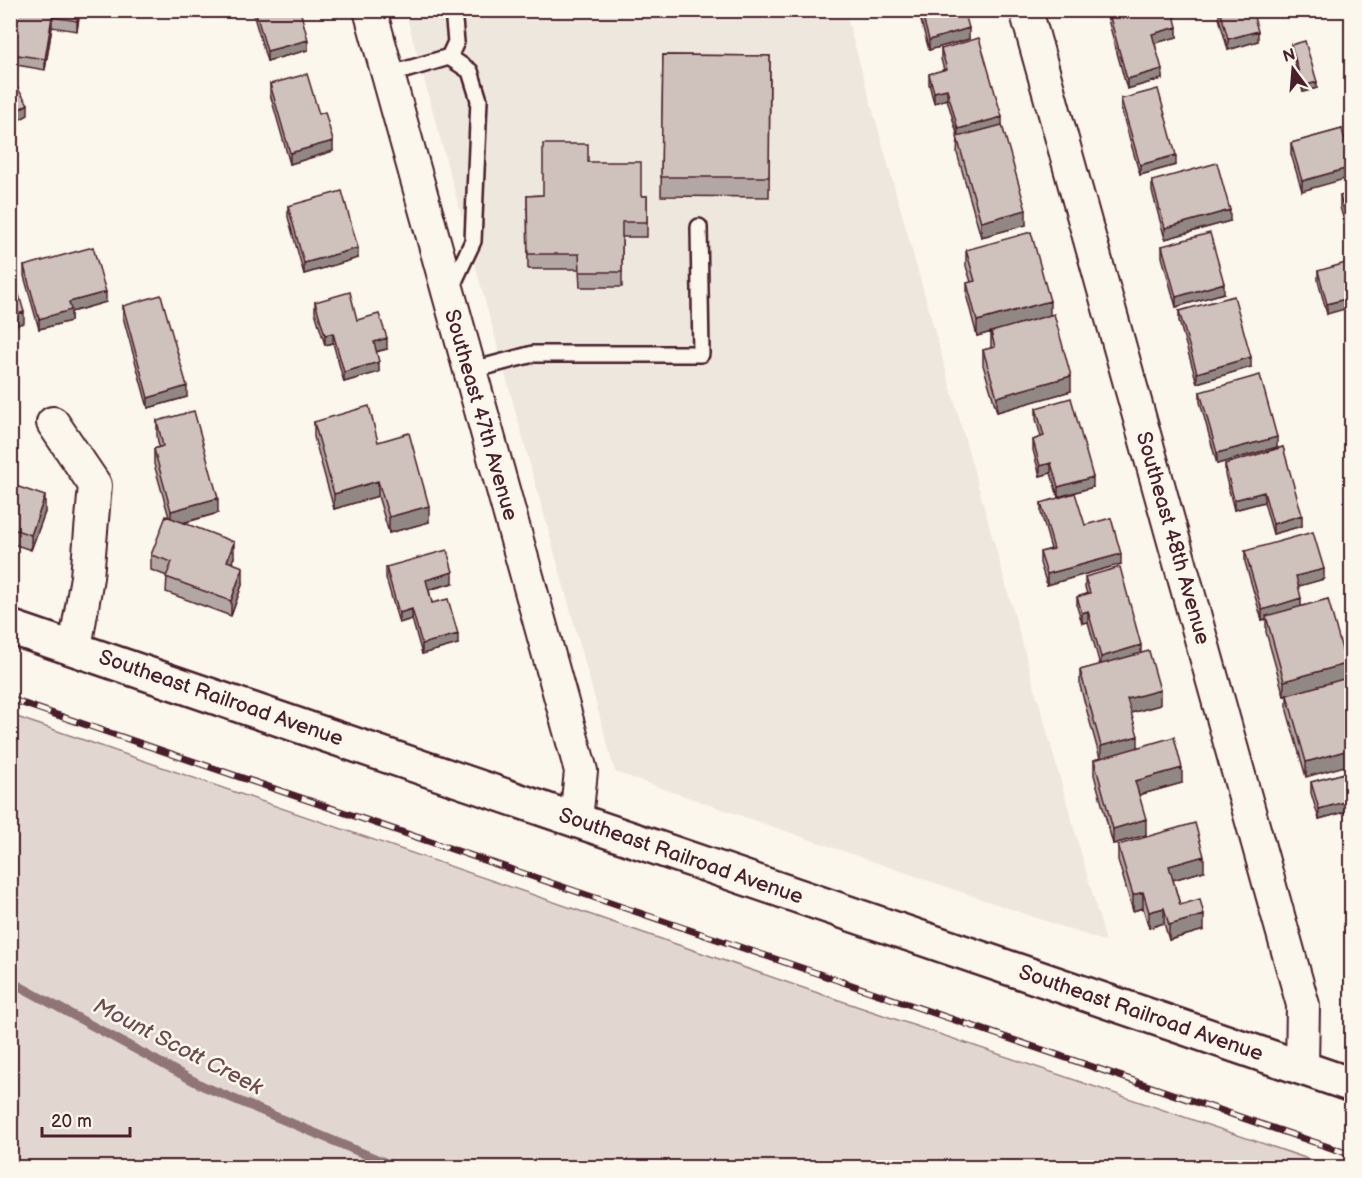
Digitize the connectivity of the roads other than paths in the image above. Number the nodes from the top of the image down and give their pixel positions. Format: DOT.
graph roads {
  1 [pos="370,10"];
  2 [pos="453,10"];
  3 [pos="1026,10"];
  4 [pos="449,57"];
  5 [pos="388,75"];
  6 [pos="699,227"];
  7 [pos="448,295"];
  8 [pos="469,371"];
  9 [pos="52,423"];
  10 [pos="10,627"];
  11 [pos="75,648"];
  12 [pos="576,820"];
  13 [pos="1302,1068"];
  14 [pos="1352,1085"];
  1 -- 5 [label="street, Southeast 47th Avenue"];
  2 -- 4 [label="lane"];
  3 -- 13 [label="street, Southeast 48th Avenue"];
  4 -- 5 [label="lane"];
  4 -- 7 [label="lane"];
  5 -- 7 [label="street, Southeast 47th Avenue"];
  6 -- 8 [label="lane"];
  7 -- 8 [label="street, Southeast 47th Avenue"];
  8 -- 12 [label="street, Southeast 47th Avenue"];
  9 -- 11 [label="street"];
  10 -- 11 [label="street, Southeast Railroad Avenue"];
  11 -- 12 [label="street, Southeast Railroad Avenue"];
  12 -- 13 [label="street, Southeast Railroad Avenue"];
  13 -- 14 [label="street, Southeast Railroad Avenue"];
}
